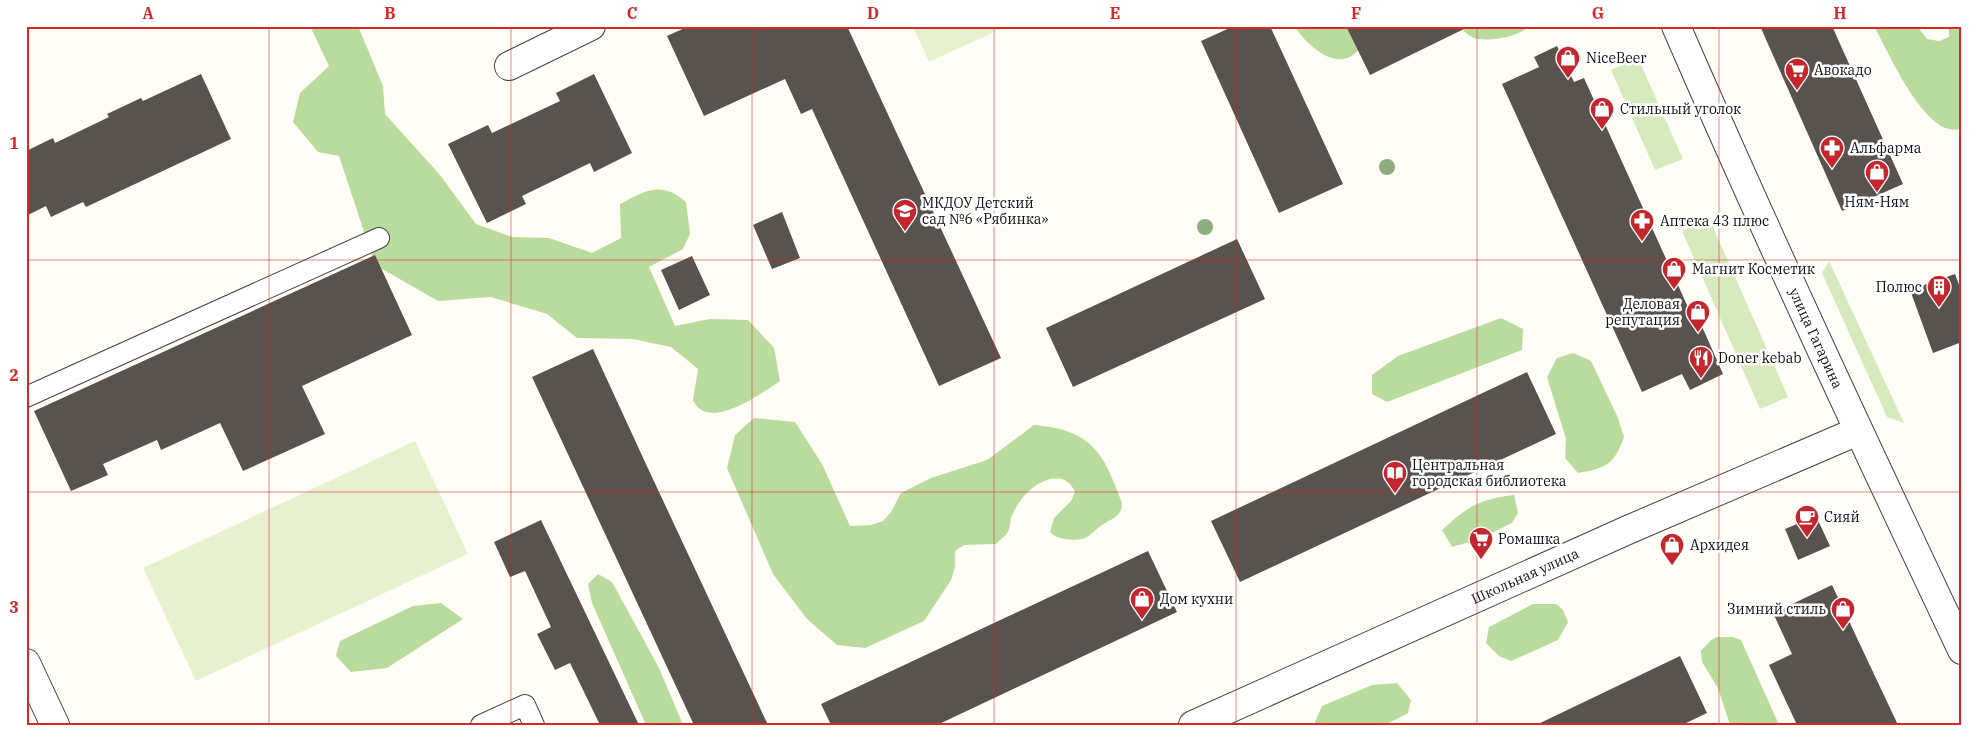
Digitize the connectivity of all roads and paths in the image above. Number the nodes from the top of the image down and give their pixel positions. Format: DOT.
graph roads {
  1 [pos="591,26"];
  2 [pos="1676,26"];
  3 [pos="509,66"];
  4 [pos="380,238"];
  5 [pos="26,397"];
  6 [pos="1858,431"];
  7 [pos="1962,650"];
  8 [pos="26,663"];
  9 [pos="55,725"];
  10 [pos="481,725"];
  11 [pos="534,725"];
  12 [pos="1192,725"];
  1 -- 3 [label="street"];
  2 -- 6 [label="street, улица Гагарина"];
  4 -- 5 [label="lane"];
  6 -- 7 [label="street, улица Гагарина"];
  6 -- 12 [label="street, Школьная улица"];
  8 -- 9 [label="street"];
  10 -- 11 [label="lane"];
}
